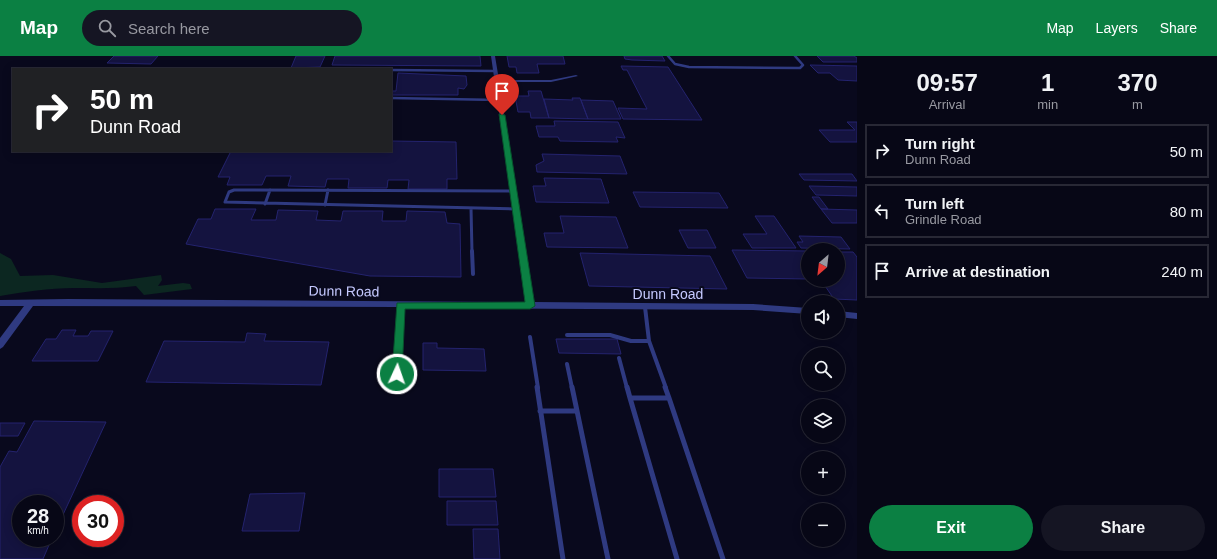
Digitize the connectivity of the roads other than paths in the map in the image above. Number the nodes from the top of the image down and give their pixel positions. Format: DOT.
graph roads {
  1 [pos="493,56"];
  2 [pos="668,56"];
  3 [pos="795,56"];
  4 [pos="392,70"];
  5 [pos="495,70"];
  6 [pos="576,76"];
  7 [pos="497,81"];
  8 [pos="392,98"];
  9 [pos="499,100"];
  10 [pos="270,190"];
  11 [pos="328,190"];
  12 [pos="514,191"];
  13 [pos="265,204"];
  14 [pos="324,205"];
  15 [pos="471,208"];
  16 [pos="516,209"];
  17 [pos="473,274"];
  18 [pos="0,303"];
  19 [pos="30,303"];
  20 [pos="400,305"];
  21 [pos="530,306"];
  22 [pos="645,307"];
  23 [pos="801,310"];
  24 [pos="845,315"];
  25 [pos="857,316"];
  26 [pos="568,335"];
  27 [pos="530,337"];
  28 [pos="649,341"];
  29 [pos="0,345"];
  30 [pos="619,358"];
  31 [pos="567,364"];
  32 [pos="397,374"];
  33 [pos="630,398"];
  34 [pos="669,398"];
  35 [pos="540,411"];
  36 [pos="577,411"];
  37 [pos="563,559"];
  38 [pos="608,559"];
  39 [pos="676,559"];
  40 [pos="723,559"];
  1 -- 5 [label="street"];
  2 -- 3 [label="lane"];
  4 -- 5 [label="lane"];
  5 -- 7 [label="street"];
  6 -- 7 [label="street"];
  7 -- 9 [label="street"];
  8 -- 9 [label="lane"];
  9 -- 12 [label="street"];
  10 -- 11 [label="lane"];
  10 -- 13 [label="lane"];
  10 -- 13 [label="lane"];
  11 -- 12 [label="lane"];
  11 -- 14 [label="lane"];
  12 -- 16 [label="street"];
  13 -- 14 [label="lane"];
  14 -- 15 [label="lane"];
  15 -- 16 [label="lane"];
  15 -- 17 [label="lane"];
  16 -- 21 [label="street"];
  18 -- 19 [label="street, Dunn Road"];
  19 -- 20 [label="street, Dunn Road"];
  19 -- 29 [label="street"];
  20 -- 21 [label="street, Dunn Road"];
  20 -- 32 [label="street"];
  21 -- 22 [label="street, Dunn Road"];
  22 -- 23 [label="street, Dunn Road"];
  22 -- 28 [label="lane"];
  24 -- 25 [label="street"];
  26 -- 28 [label="lane"];
  27 -- 35 [label="lane"];
  28 -- 34 [label="lane"];
  30 -- 33 [label="lane"];
  31 -- 36 [label="lane"];
  33 -- 34 [label="lane"];
  33 -- 39 [label="lane"];
  34 -- 40 [label="lane"];
  35 -- 36 [label="lane"];
  35 -- 37 [label="lane"];
  36 -- 38 [label="lane"];
}
